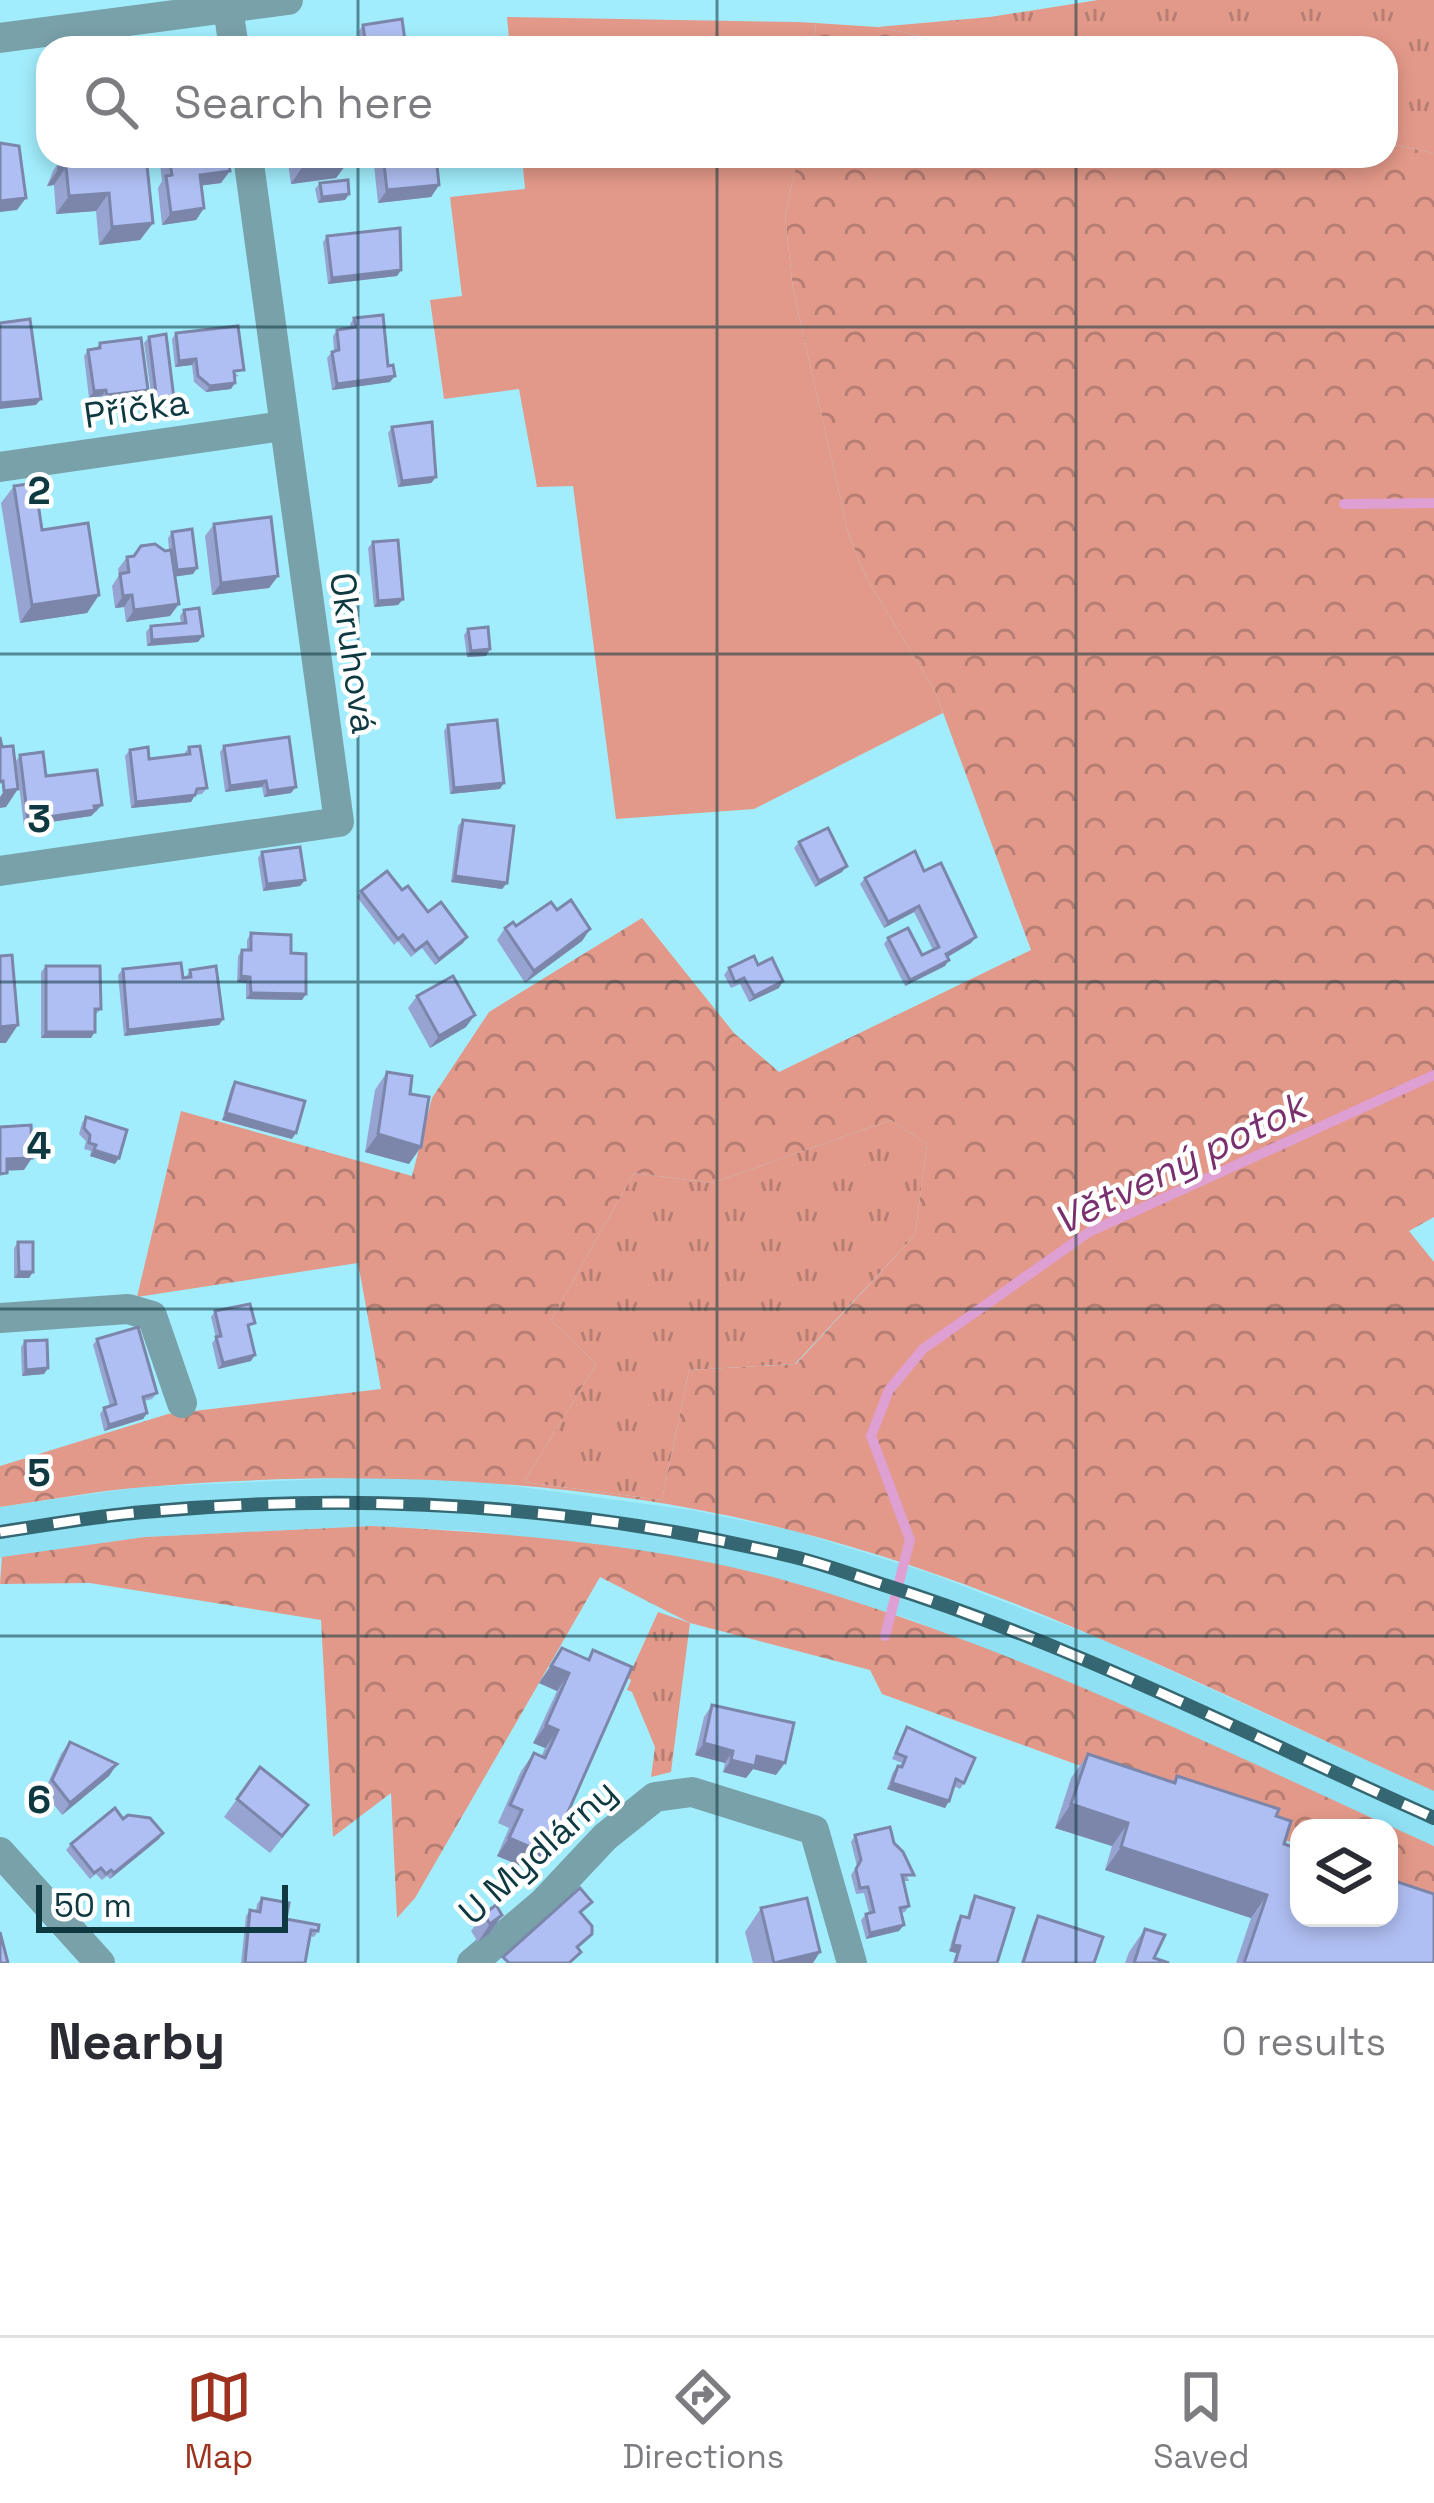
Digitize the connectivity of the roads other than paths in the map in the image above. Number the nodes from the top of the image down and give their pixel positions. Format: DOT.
graph roads {
  1 [pos="289,0"];
  2 [pos="229,8"];
  3 [pos="232,36"];
  4 [pos="0,38"];
  5 [pos="250,168"];
  6 [pos="283,426"];
  7 [pos="0,467"];
  8 [pos="0,871"];
  9 [pos="0,1318"];
  10 [pos="182,1403"];
  11 [pos="0,1852"];
  12 [pos="100,1963"];
  13 [pos="472,1963"];
  14 [pos="852,1963"];
  1 -- 2 [label="street"];
  2 -- 3 [label="street"];
  2 -- 4 [label="street"];
  5 -- 6 [label="street, Okruhová"];
  6 -- 7 [label="street, Příčka"];
  6 -- 8 [label="street, Okruhová"];
  9 -- 10 [label="street"];
  11 -- 12 [label="street"];
  13 -- 14 [label="street, U Mydlárny"];
}
